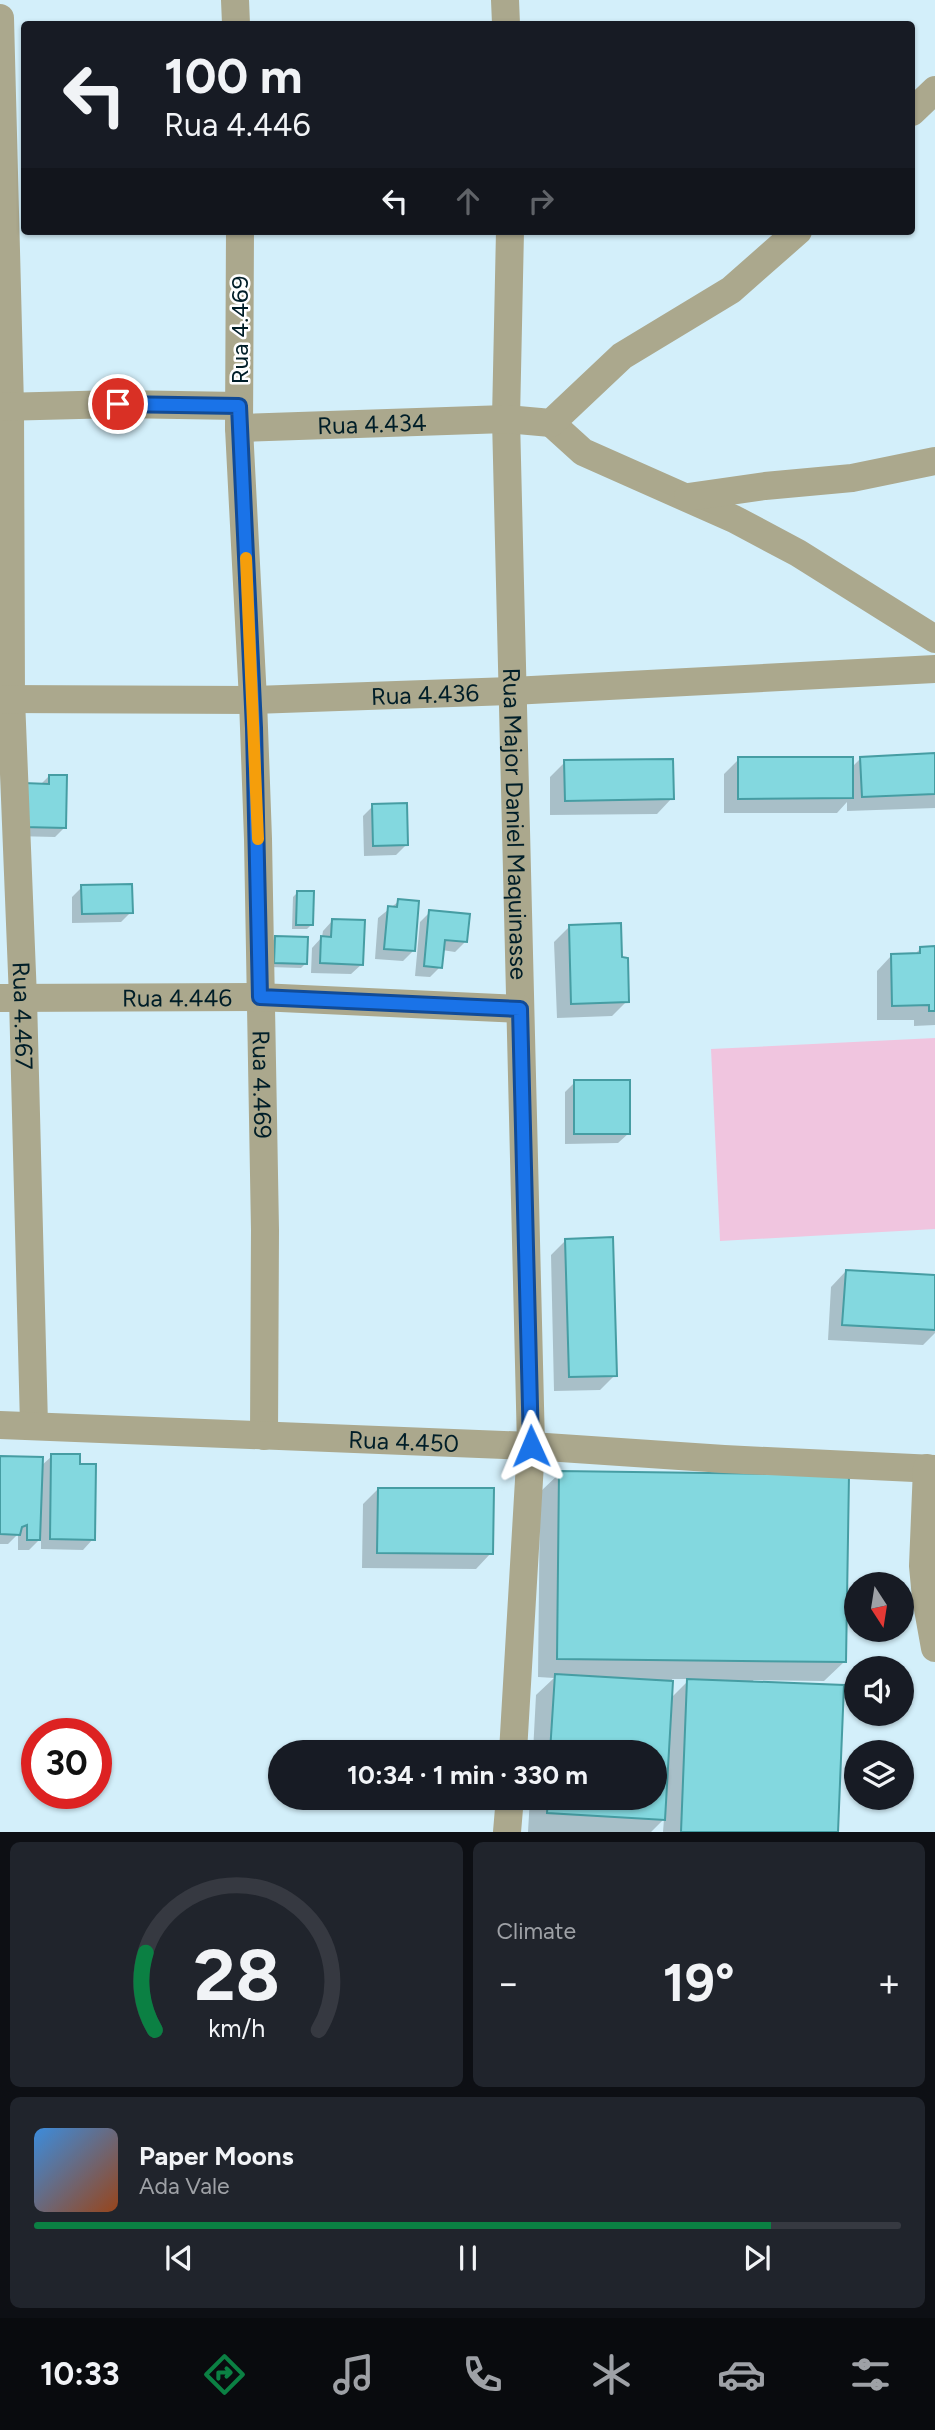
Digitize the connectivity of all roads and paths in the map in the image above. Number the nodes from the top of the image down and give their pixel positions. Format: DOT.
graph roads {
  1 [pos="236,0"];
  2 [pos="505,0"];
  3 [pos="0,18"];
  4 [pos="236,21"];
  5 [pos="506,21"];
  6 [pos="935,90"];
  7 [pos="915,109"];
  8 [pos="9,152"];
  9 [pos="240,235"];
  10 [pos="510,235"];
  11 [pos="793,235"];
  12 [pos="5,406"];
  13 [pos="239,417"];
  14 [pos="506,419"];
  15 [pos="551,423"];
  16 [pos="935,461"];
  17 [pos="688,497"];
  18 [pos="935,639"];
  19 [pos="935,669"];
  20 [pos="512,691"];
  21 [pos="6,699"];
  22 [pos="253,700"];
  23 [pos="260,997"];
  24 [pos="11,998"];
  25 [pos="520,1009"];
  26 [pos="0,1425"];
  27 [pos="34,1425"];
  28 [pos="264,1436"];
  29 [pos="531,1446"];
  30 [pos="931,1469"];
  31 [pos="935,1648"];
  32 [pos="514,1740"];
  33 [pos="509,1810"];
  34 [pos="507,1832"];
  1 -- 4 [label="street"];
  2 -- 5 [label="street"];
  3 -- 8 [label="street, Rua 4.467"];
  6 -- 7 [label="street"];
  8 -- 12 [label="street, Rua 4.467"];
  9 -- 13 [label="street, Rua 4.469"];
  10 -- 14 [label="street, Rua Major Daniel Maquinasse"];
  11 -- 15 [label="street"];
  12 -- 13 [label="street, Rua 4.434"];
  12 -- 21 [label="street, Rua 4.467"];
  13 -- 14 [label="street, Rua 4.434"];
  13 -- 22 [label="street, Rua 4.469"];
  14 -- 15 [label="street, Rua 4.434"];
  14 -- 20 [label="street, Rua Major Daniel Maquinasse"];
  15 -- 17 [label="street"];
  16 -- 17 [label="street"];
  17 -- 18 [label="street"];
  19 -- 20 [label="street, Rua 4.436"];
  20 -- 22 [label="street, Rua 4.436"];
  20 -- 25 [label="street, Rua Major Daniel Maquinasse"];
  21 -- 22 [label="street, Rua 4.436"];
  21 -- 24 [label="street, Rua 4.467"];
  22 -- 23 [label="street, Rua 4.469"];
  23 -- 24 [label="street, Rua 4.446"];
  23 -- 25 [label="street, Rua 4.446"];
  23 -- 28 [label="street, Rua 4.469"];
  24 -- 27 [label="street, Rua 4.467"];
  25 -- 29 [label="street, Rua Major Daniel Maquinasse"];
  26 -- 27 [label="street, Rua 4.450"];
  27 -- 28 [label="street, Rua 4.450"];
  28 -- 29 [label="street, Rua 4.450"];
  29 -- 30 [label="street, Rua 4.450"];
  29 -- 32 [label="street, Rua Major Daniel Maquinasse"];
  30 -- 31 [label="street"];
  33 -- 34 [label="street"];
}
